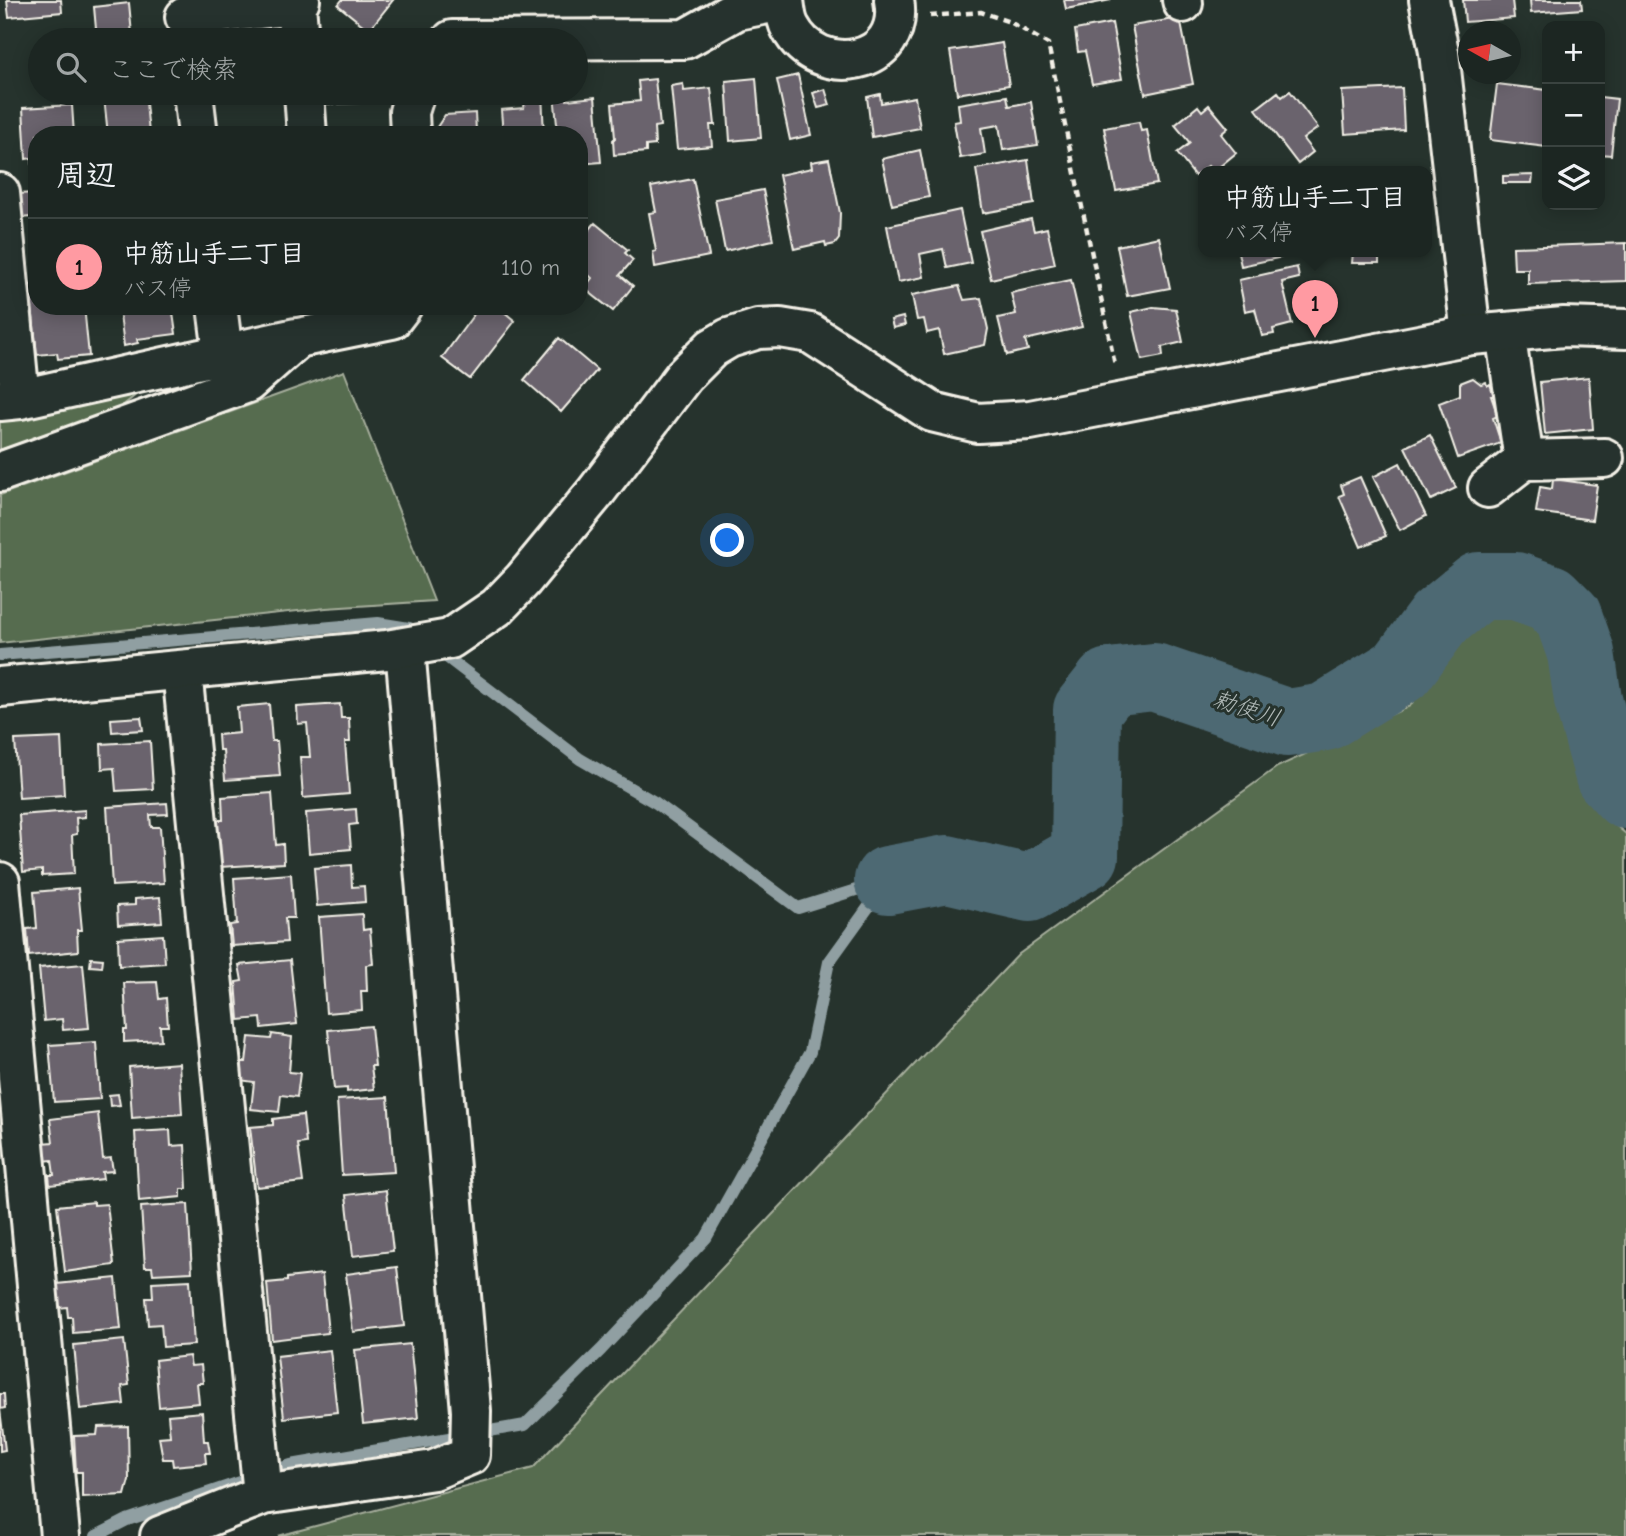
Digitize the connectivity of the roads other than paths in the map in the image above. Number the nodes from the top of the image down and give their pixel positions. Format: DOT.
graph roads {
  1 [pos="783,0"];
  2 [pos="1429,0"];
  3 [pos="894,10"];
  4 [pos="298,15"];
  5 [pos="185,19"];
  6 [pos="588,39"];
  7 [pos="194,105"];
  8 [pos="305,105"];
  9 [pos="411,105"];
  10 [pos="197,126"];
  11 [pos="306,126"];
  12 [pos="410,126"];
  13 [pos="0,193"];
  14 [pos="218,315"];
  15 [pos="314,315"];
  16 [pos="395,315"];
  17 [pos="1626,329"];
  18 [pos="1488,333"];
  19 [pos="298,338"];
  20 [pos="223,353"];
  21 [pos="10,400"];
  22 [pos="1604,458"];
  23 [pos="1524,460"];
  24 [pos="0,472"];
  25 [pos="1488,488"];
  26 [pos="405,648"];
  27 [pos="182,670"];
  28 [pos="0,687"];
  29 [pos="0,882"];
  30 [pos="263,1495"];
  31 [pos="60,1536"];
  32 [pos="160,1536"];
  1 -- 3 [label="street"];
  1 -- 6 [label="street"];
  2 -- 18 [label="street"];
  4 -- 5 [label="street"];
  7 -- 10 [label="street"];
  8 -- 11 [label="street"];
  9 -- 12 [label="street"];
  13 -- 21 [label="street"];
  14 -- 20 [label="street"];
  15 -- 19 [label="street"];
  16 -- 19 [label="street"];
  17 -- 18 [label="street"];
  18 -- 23 [label="street"];
  18 -- 26 [label="street"];
  19 -- 20 [label="street"];
  19 -- 24 [label="street"];
  20 -- 21 [label="street"];
  22 -- 23 [label="street"];
  23 -- 25 [label="street"];
  26 -- 27 [label="street"];
  26 -- 30 [label="street"];
  27 -- 28 [label="street"];
  27 -- 30 [label="street"];
  29 -- 31 [label="street"];
  30 -- 32 [label="street"];
}
